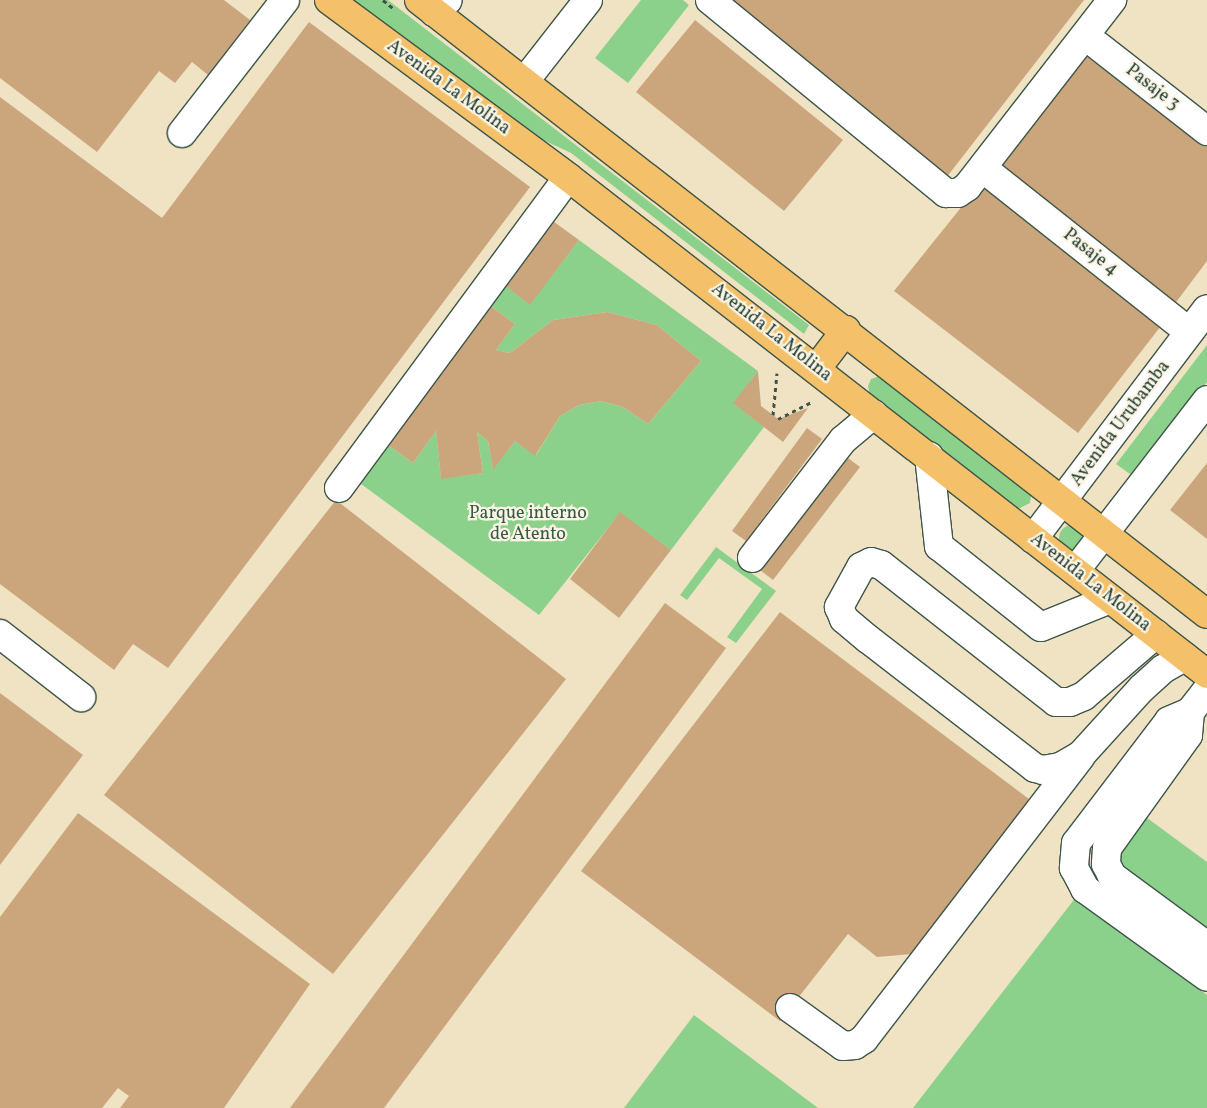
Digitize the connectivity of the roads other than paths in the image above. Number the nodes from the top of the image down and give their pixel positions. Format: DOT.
graph roads {
  1 [pos="329,0"];
  2 [pos="588,0"];
  3 [pos="710,0"];
  4 [pos="1112,0"];
  5 [pos="273,4"];
  6 [pos="434,4"];
  7 [pos="1096,45"];
  8 [pos="524,82"];
  9 [pos="1207,130"];
  10 [pos="182,133"];
  11 [pos="990,174"];
  12 [pos="568,177"];
  13 [pos="1207,309"];
  14 [pos="846,330"];
  15 [pos="1189,332"];
  16 [pos="817,368"];
  17 [pos="1207,400"];
  18 [pos="874,414"];
  19 [pos="929,456"];
  20 [pos="339,488"];
  21 [pos="1062,501"];
  22 [pos="1104,534"];
  23 [pos="1033,539"];
  24 [pos="752,558"];
  25 [pos="1076,571"];
  26 [pos="1110,599"];
  27 [pos="1207,614"];
  28 [pos="0,634"];
  29 [pos="1156,634"];
  30 [pos="1184,657"];
  31 [pos="1207,674"];
  32 [pos="1207,690"];
  33 [pos="81,697"];
  34 [pos="1190,712"];
  35 [pos="1081,755"];
  36 [pos="1207,946"];
  37 [pos="1207,977"];
  38 [pos="790,1008"];
  1 -- 12 [label="main road, Avenida La Molina"];
  2 -- 8 [label="street"];
  3 -- 4 [label="street"];
  5 -- 10 [label="street"];
  6 -- 8 [label="main road"];
  7 -- 9 [label="street, Pasaje 3"];
  8 -- 14 [label="main road"];
  11 -- 15 [label="street, Pasaje 4"];
  12 -- 16 [label="main road, Avenida La Molina"];
  12 -- 20 [label="street"];
  13 -- 15 [label="street, Avenida Urubamba"];
  14 -- 16 [label="main road"];
  14 -- 21 [label="main road"];
  15 -- 21 [label="street, Avenida Urubamba"];
  16 -- 18 [label="main road, Avenida La Molina"];
  17 -- 22 [label="street"];
  18 -- 19 [label="main road, Avenida La Molina"];
  18 -- 24 [label="street"];
  19 -- 23 [label="main road, Avenida La Molina"];
  19 -- 26 [label="street"];
  21 -- 22 [label="main road"];
  21 -- 23 [label="street, Avenida Urubamba"];
  22 -- 25 [label="street"];
  22 -- 27 [label="main road"];
  23 -- 25 [label="main road, Avenida La Molina"];
  25 -- 26 [label="main road, Avenida La Molina"];
  26 -- 29 [label="main road, Avenida La Molina"];
  28 -- 33 [label="street"];
  29 -- 30 [label="main road, Avenida La Molina"];
  29 -- 35 [label="street"];
  30 -- 31 [label="main road, Avenida La Molina"];
  30 -- 35 [label="street"];
  32 -- 34 [label="street"];
  34 -- 36 [label="street"];
  34 -- 37 [label="street"];
  35 -- 38 [label="street"];
}
